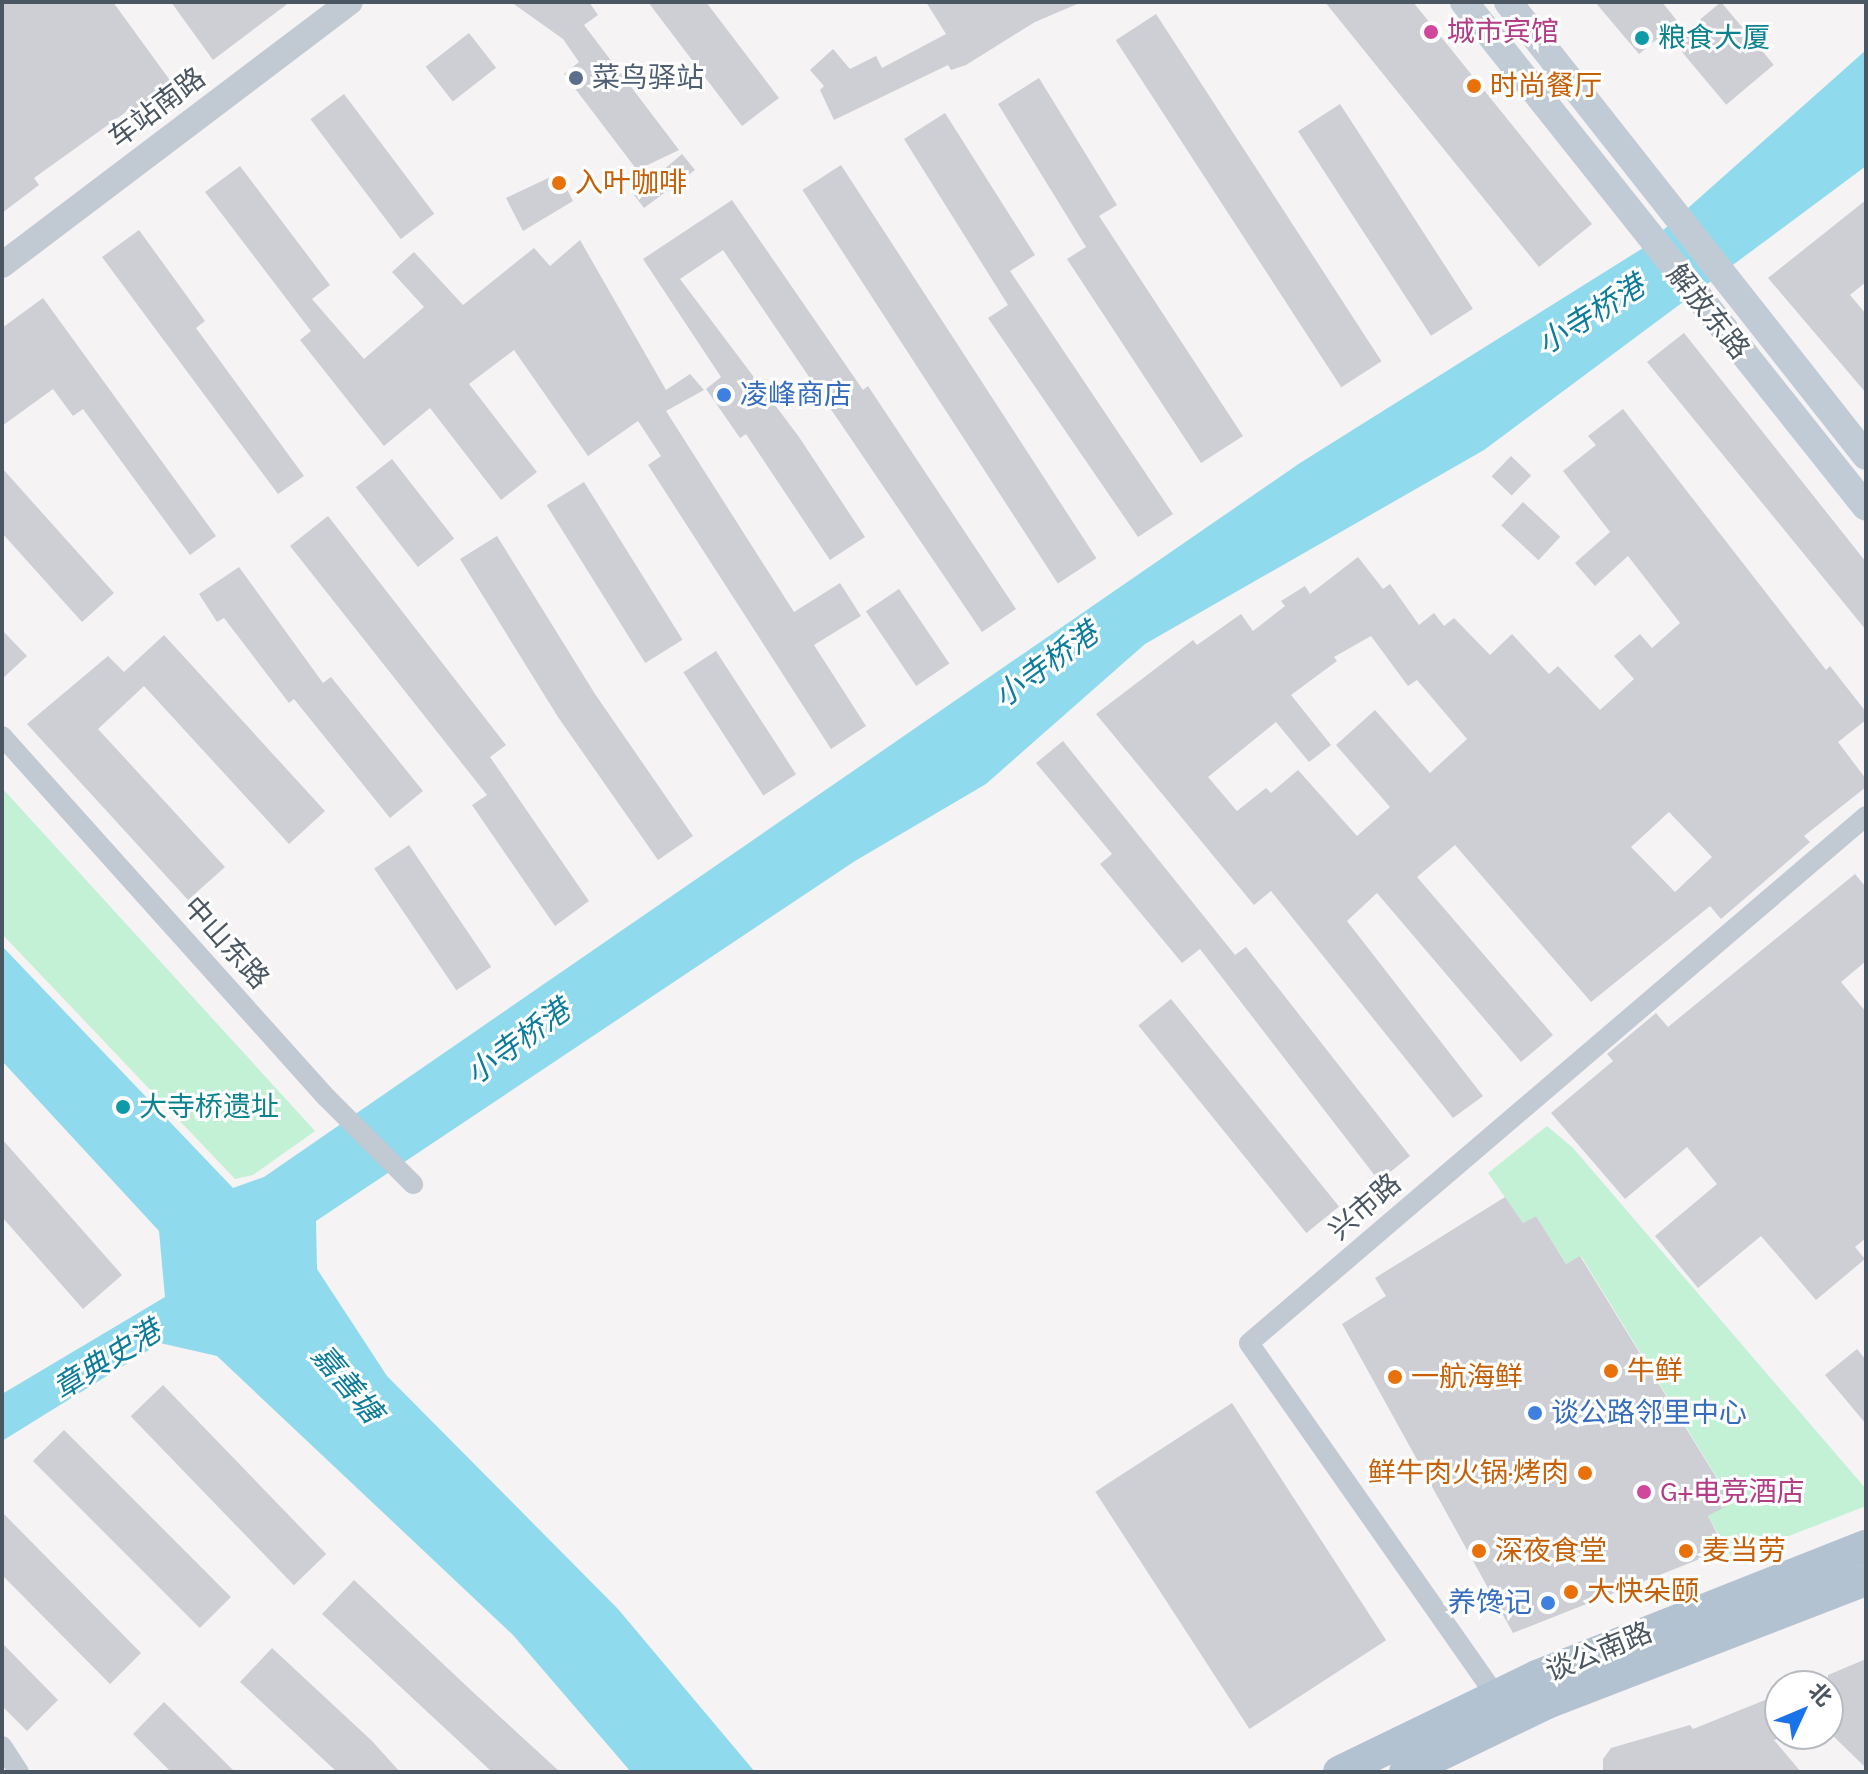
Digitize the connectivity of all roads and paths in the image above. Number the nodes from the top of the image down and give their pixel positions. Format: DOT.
graph roads {
  1 [pos="350,2"];
  2 [pos="1464,2"];
  3 [pos="1508,2"];
  4 [pos="2,265"];
  5 [pos="1866,456"];
  6 [pos="1866,507"];
  7 [pos="2,736"];
  8 [pos="1866,816"];
  9 [pos="413,1184"];
  10 [pos="1866,1546"];
  11 [pos="1866,1580"];
  12 [pos="1503,1708"];
  13 [pos="2,1746"];
  14 [pos="19,1772"];
  15 [pos="1339,1772"];
  16 [pos="1405,1772"];
  1 -- 4 [label="street, 车站南路"];
  2 -- 6 [label="main road, 解放东路"];
  3 -- 5 [label="main road, 解放东路"];
  7 -- 9 [label="street, 中山东路"];
  8 -- 12 [label="street, 兴市路"];
  10 -- 12 [label="main road, 谈公南路"];
  11 -- 12 [label="main road, 谈公南路"];
  12 -- 15 [label="main road, 谈公南路"];
  12 -- 16 [label="main road, 谈公南路"];
  13 -- 14 [label="street"];
}
